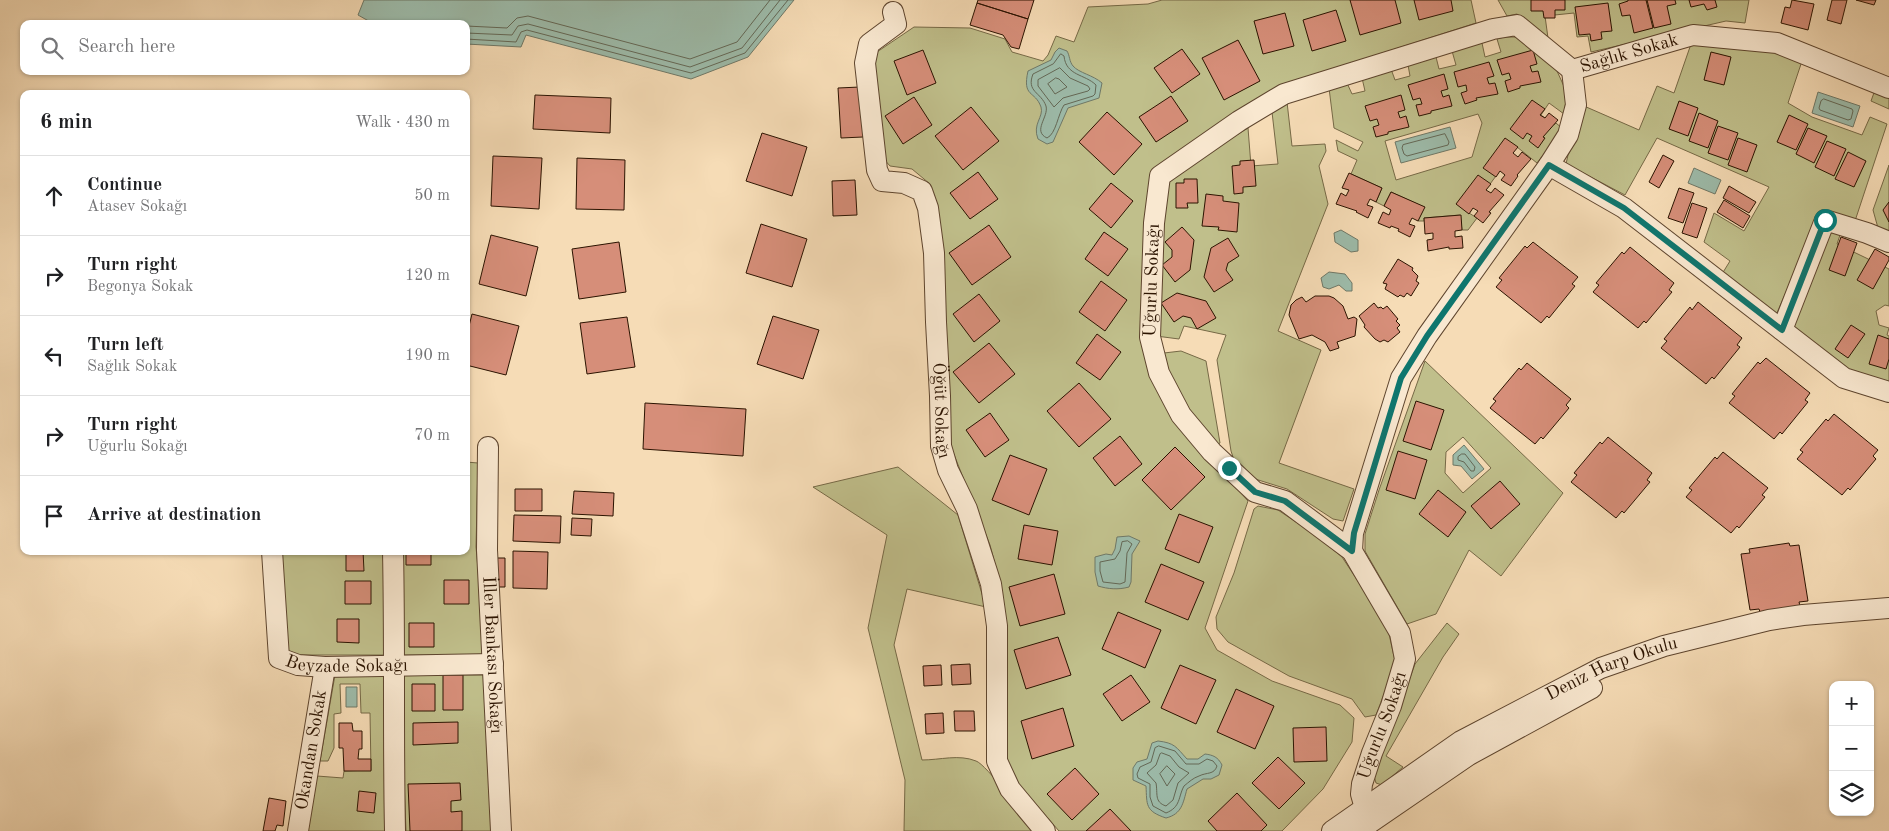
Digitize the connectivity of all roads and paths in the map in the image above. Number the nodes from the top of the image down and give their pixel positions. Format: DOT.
graph roads {
  1 [pos="893,12"];
  2 [pos="1572,70"];
  3 [pos="1889,88"];
  4 [pos="1549,165"];
  5 [pos="1889,242"];
  6 [pos="1782,330"];
  7 [pos="1889,392"];
  8 [pos="488,448"];
  9 [pos="1352,551"];
  10 [pos="272,555"];
  11 [pos="393,555"];
  12 [pos="1889,608"];
  13 [pos="1889,618"];
  14 [pos="493,664"];
  15 [pos="396,666"];
  16 [pos="325,667"];
  17 [pos="1365,820"];
  18 [pos="298,831"];
  19 [pos="395,831"];
  20 [pos="501,831"];
  21 [pos="1046,831"];
  22 [pos="1332,831"];
  1 -- 21 [label="street, Öğüt Sokağı"];
  2 -- 3 [label="street, Sağlık Sokak"];
  2 -- 4 [label="street, Sağlık Sokak"];
  2 -- 9 [label="street, Uğurlu Sokağı"];
  4 -- 6 [label="street"];
  4 -- 9 [label="street, Sağlık Sokak"];
  5 -- 6 [label="street"];
  6 -- 7 [label="street"];
  8 -- 14 [label="street, İller Bankası Sokağı"];
  9 -- 17 [label="street, Uğurlu Sokağı"];
  10 -- 16 [label="street, Beyzade Sokağı"];
  11 -- 15 [label="street"];
  12 -- 17 [label="street, Deniz Harp Okulu"];
  13 -- 17 [label="street, Deniz Harp Okulu"];
  14 -- 15 [label="street, Beyzade Sokağı"];
  14 -- 20 [label="street, İller Bankası Sokağı"];
  15 -- 16 [label="street, Beyzade Sokağı"];
  15 -- 19 [label="street"];
  16 -- 18 [label="street, Okandan Sokak"];
  17 -- 22 [label="street"];
}
